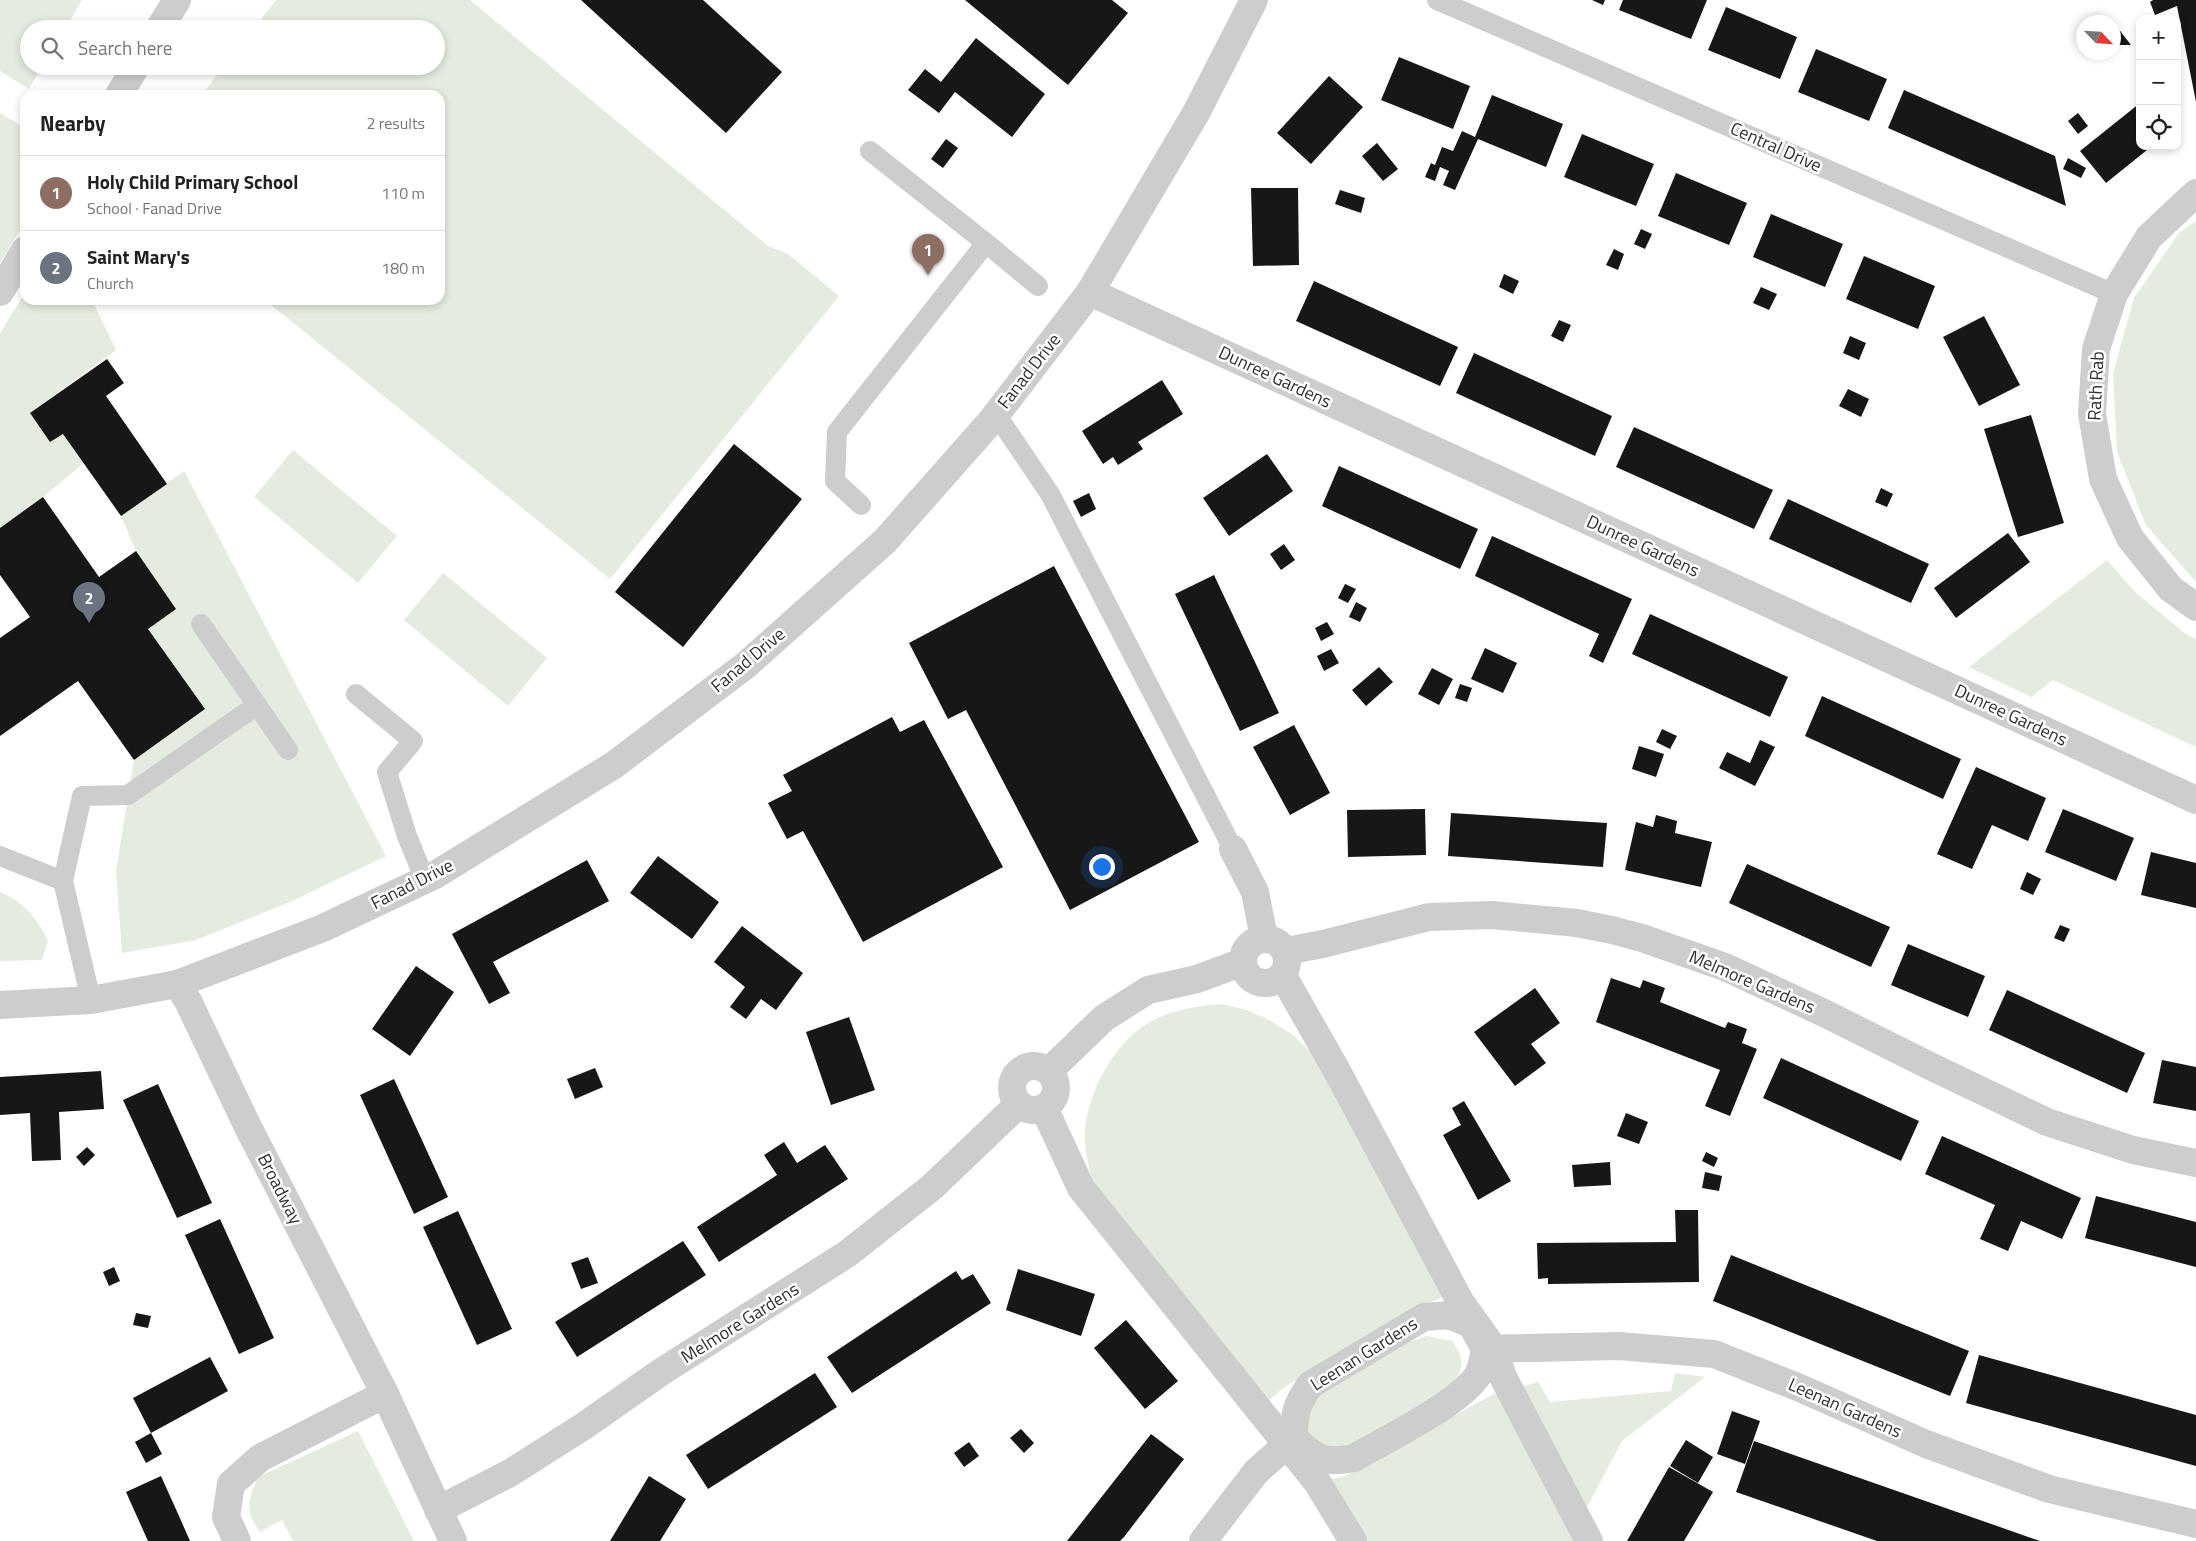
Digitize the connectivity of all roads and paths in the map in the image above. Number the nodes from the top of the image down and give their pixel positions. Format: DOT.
graph roads {
  1 [pos="177,0"];
  2 [pos="1254,0"];
  3 [pos="1437,0"];
  4 [pos="165,20"];
  5 [pos="131,75"];
  6 [pos="122,90"];
  7 [pos="870,151"];
  8 [pos="2196,193"];
  9 [pos="986,243"];
  10 [pos="20,258"];
  11 [pos="1038,286"];
  12 [pos="0,292"];
  13 [pos="1090,292"];
  14 [pos="2114,294"];
  15 [pos="996,414"];
  16 [pos="861,505"];
  17 [pos="2196,607"];
  18 [pos="201,624"];
  19 [pos="356,694"];
  20 [pos="257,705"];
  21 [pos="288,750"];
  22 [pos="2196,800"];
  23 [pos="1233,849"];
  24 [pos="0,856"];
  25 [pos="425,880"];
  26 [pos="63,881"];
  27 [pos="1277,955"];
  28 [pos="1243,962"];
  29 [pos="178,984"];
  30 [pos="91,1000"];
  31 [pos="0,1005"];
  32 [pos="1049,1071"];
  33 [pos="1031,1106"];
  34 [pos="2196,1163"];
  35 [pos="1489,1349"];
  36 [pos="385,1394"];
  37 [pos="1291,1441"];
  38 [pos="438,1510"];
  39 [pos="2196,1524"];
  40 [pos="237,1541"];
  41 [pos="453,1541"];
  42 [pos="1203,1541"];
  43 [pos="1353,1541"];
  44 [pos="1589,1541"];
  1 -- 4 [label="street"];
  2 -- 13 [label="street, Fanad Drive"];
  3 -- 14 [label="lane, Central Drive"];
  5 -- 6 [label="street"];
  7 -- 9 [label="lane"];
  8 -- 14 [label="street, Rath Rab"];
  9 -- 11 [label="lane"];
  9 -- 16 [label="lane"];
  10 -- 12 [label="street"];
  13 -- 15 [label="street, Fanad Drive"];
  13 -- 22 [label="street, Dunree Gardens"];
  14 -- 17 [label="street, Rath Rab"];
  15 -- 23 [label="lane"];
  15 -- 25 [label="street, Fanad Drive"];
  18 -- 20 [label="lane"];
  19 -- 25 [label="lane"];
  20 -- 21 [label="lane"];
  20 -- 26 [label="lane"];
  23 -- 27 [label="street"];
  24 -- 26 [label="lane"];
  25 -- 29 [label="street, Fanad Drive"];
  26 -- 30 [label="lane"];
  27 -- 28 [label="street, Melmore Gardens"];
  27 -- 28 [label="street, Melmore Gardens"];
  27 -- 34 [label="street, Melmore Gardens"];
  27 -- 35 [label="street"];
  28 -- 32 [label="street"];
  29 -- 30 [label="street, Fanad Drive"];
  29 -- 36 [label="street, Broadway"];
  30 -- 31 [label="street, Fanad Drive"];
  32 -- 33 [label="street, Melmore Gardens"];
  32 -- 33 [label="street"];
  33 -- 37 [label="street"];
  33 -- 38 [label="street, Melmore Gardens"];
  35 -- 37 [label="street"];
  35 -- 37 [label="street, Leenan Gardens"];
  35 -- 39 [label="street, Leenan Gardens"];
  35 -- 44 [label="street"];
  36 -- 38 [label="street, Broadway"];
  36 -- 40 [label="street"];
  37 -- 42 [label="street"];
  37 -- 43 [label="street"];
  38 -- 41 [label="street, Broadway"];
}
